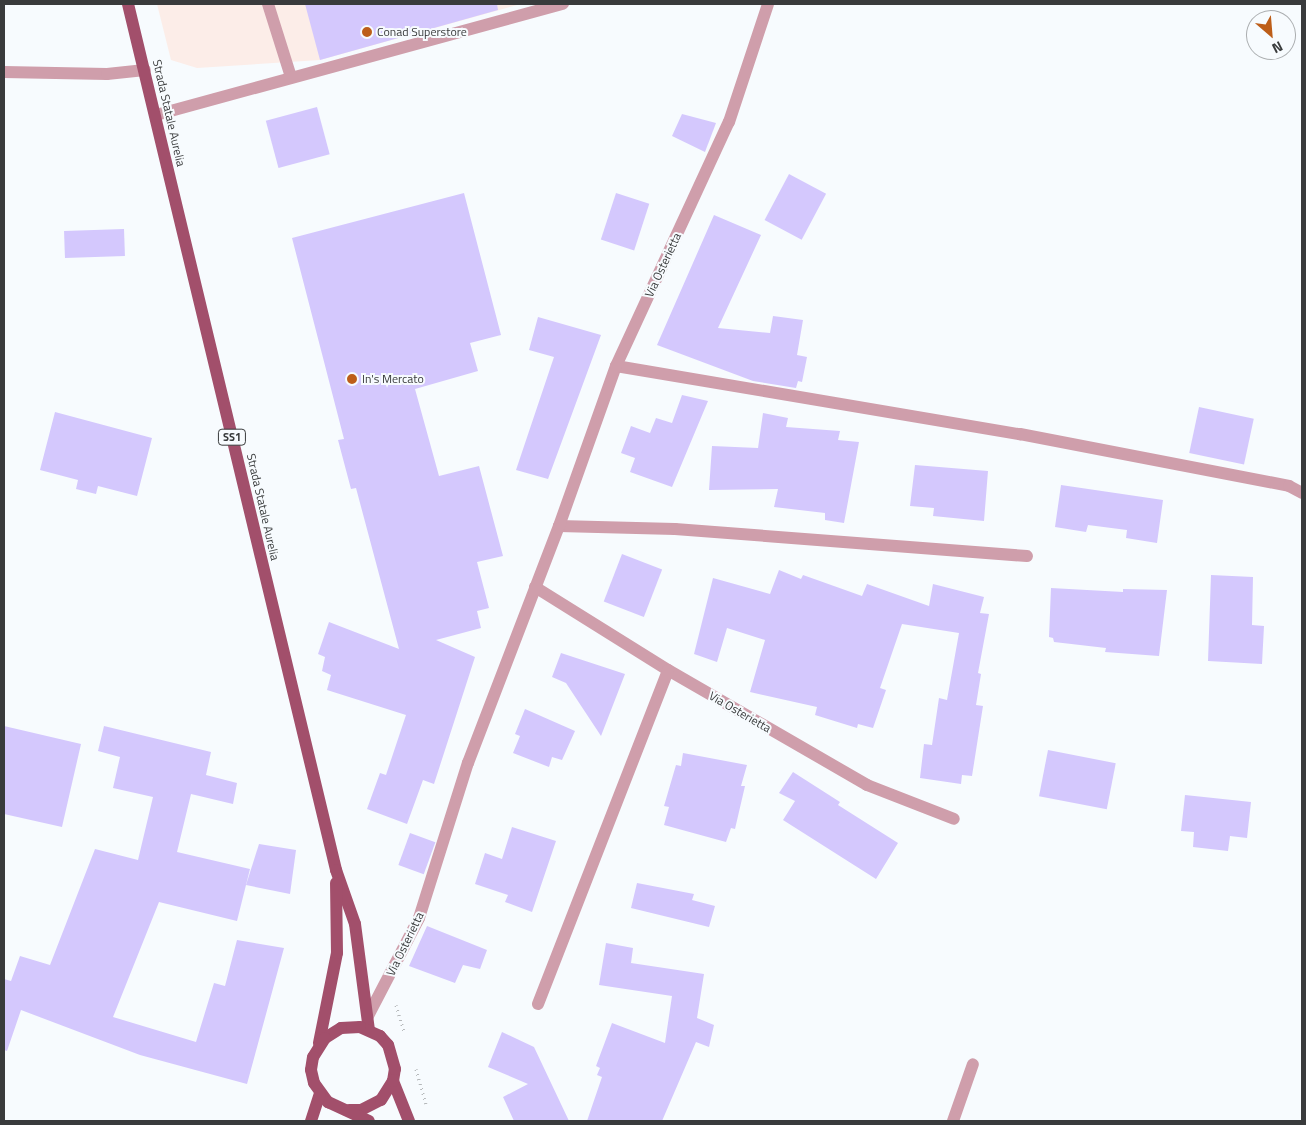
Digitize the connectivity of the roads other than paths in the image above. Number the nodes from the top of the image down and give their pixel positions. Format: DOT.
graph roads {
  1 [pos="128,4"];
  2 [pos="268,4"];
  3 [pos="563,4"];
  4 [pos="768,4"];
  5 [pos="145,70"];
  6 [pos="4,72"];
  7 [pos="291,77"];
  8 [pos="156,115"];
  9 [pos="616,366"];
  10 [pos="1302,493"];
  11 [pos="559,526"];
  12 [pos="1027,556"];
  13 [pos="535,587"];
  14 [pos="668,670"];
  15 [pos="954,819"];
  16 [pos="336,870"];
  17 [pos="538,1004"];
  18 [pos="368,1016"];
  19 [pos="369,1030"];
  20 [pos="319,1045"];
  21 [pos="973,1064"];
  22 [pos="394,1081"];
  23 [pos="320,1094"];
  24 [pos="349,1110"];
  25 [pos="310,1121"];
  26 [pos="369,1121"];
  27 [pos="409,1121"];
  28 [pos="953,1121"];
  1 -- 5 [label="main road, Strada Statale Aurelia / SS1"];
  2 -- 7 [label="street"];
  3 -- 7 [label="street"];
  4 -- 9 [label="street, Via Osterietta"];
  5 -- 6 [label="street"];
  5 -- 8 [label="main road, Strada Statale Aurelia / SS1"];
  7 -- 8 [label="street"];
  8 -- 16 [label="main road, Strada Statale Aurelia / SS1"];
  9 -- 10 [label="street"];
  9 -- 11 [label="street, Via Osterietta"];
  11 -- 12 [label="street"];
  11 -- 13 [label="street, Via Osterietta"];
  13 -- 14 [label="street, Via Osterietta"];
  13 -- 18 [label="street, Via Osterietta"];
  14 -- 15 [label="street, Via Osterietta"];
  14 -- 17 [label="street"];
  16 -- 18 [label="main road"];
  16 -- 20 [label="main road"];
  18 -- 19 [label="main road"];
  19 -- 20 [label="main road"];
  19 -- 22 [label="main road"];
  20 -- 23 [label="main road"];
  21 -- 28 [label="street"];
  22 -- 24 [label="main road"];
  22 -- 27 [label="main road"];
  23 -- 24 [label="main road"];
  23 -- 25 [label="main road"];
  24 -- 26 [label="main road"];
}
